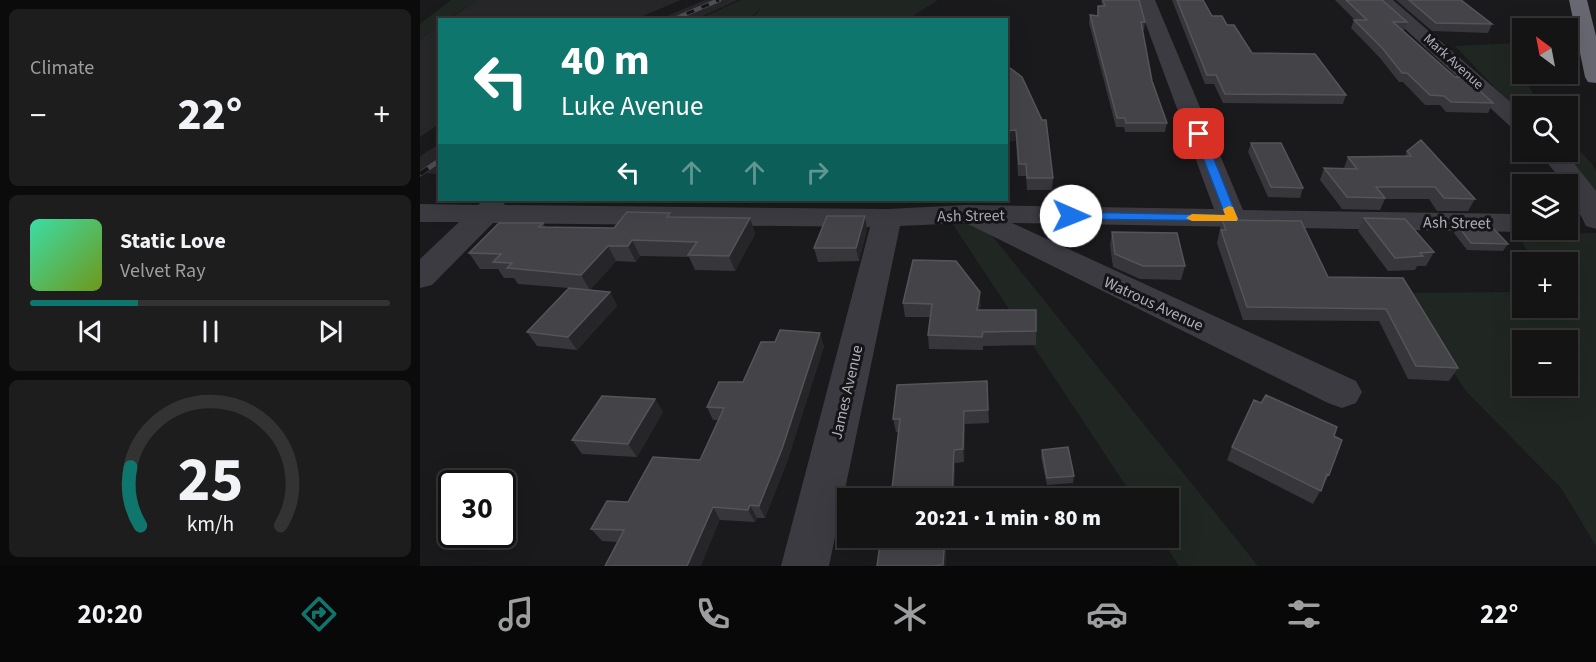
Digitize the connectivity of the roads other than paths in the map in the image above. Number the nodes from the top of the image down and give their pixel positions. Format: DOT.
graph roads {
  1 [pos="1383,0"];
  2 [pos="1578,0"];
  3 [pos="1147,3"];
  4 [pos="1596,77"];
  5 [pos="1512,115"];
  6 [pos="1562,162"];
  7 [pos="492,207"];
  8 [pos="962,207"];
  9 [pos="420,213"];
  10 [pos="887,218"];
  11 [pos="1232,219"];
  12 [pos="1596,222"];
  13 [pos="1512,223"];
  14 [pos="1578,223"];
  15 [pos="420,277"];
  16 [pos="1342,392"];
  17 [pos="805,566"];
  1 -- 5 [label="street, Mark Avenue"];
  2 -- 4 [label="highway"];
  3 -- 11 [label="street"];
  6 -- 12 [label="street"];
  7 -- 9 [label="street, Ash Street"];
  7 -- 10 [label="street, Ash Street"];
  7 -- 15 [label="street"];
  8 -- 10 [label="street, Ash Street"];
  8 -- 11 [label="street, Ash Street"];
  8 -- 16 [label="street, Watrous Avenue"];
  10 -- 17 [label="street, James Avenue"];
  11 -- 13 [label="street, Ash Street"];
  12 -- 14 [label="street"];
}
